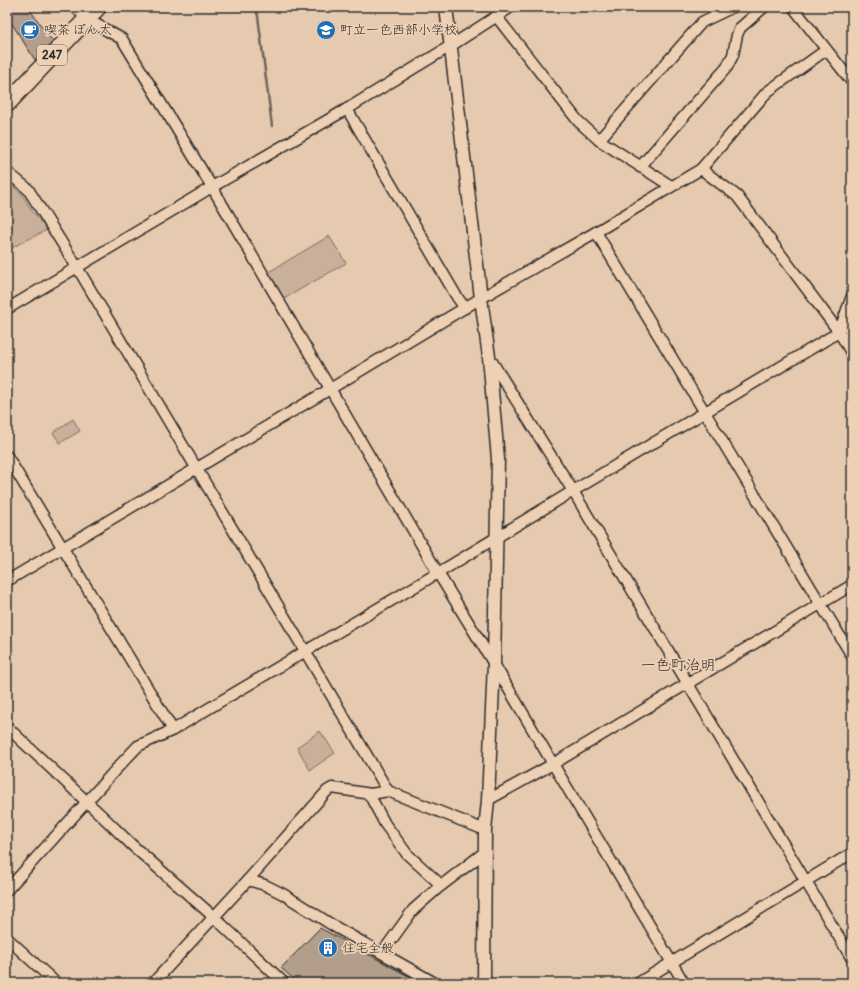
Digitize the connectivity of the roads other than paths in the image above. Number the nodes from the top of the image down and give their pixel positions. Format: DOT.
graph roads {
  1 [pos="75,7"];
  2 [pos="98,7"];
  3 [pos="446,7"];
  4 [pos="511,7"];
  5 [pos="733,7"];
  6 [pos="764,7"];
  7 [pos="793,7"];
  8 [pos="496,16"];
  9 [pos="87,19"];
  10 [pos="452,45"];
  11 [pos="826,50"];
  12 [pos="852,82"];
  13 [pos="7,104"];
  14 [pos="347,108"];
  15 [pos="599,140"];
  16 [pos="640,167"];
  17 [pos="701,169"];
  18 [pos="7,172"];
  19 [pos="671,186"];
  20 [pos="212,187"];
  21 [pos="596,232"];
  22 [pos="77,267"];
  23 [pos="852,296"];
  24 [pos="481,298"];
  25 [pos="465,308"];
  26 [pos="7,309"];
  27 [pos="839,332"];
  28 [pos="852,354"];
  29 [pos="490,357"];
  30 [pos="330,389"];
  31 [pos="705,413"];
  32 [pos="7,456"];
  33 [pos="197,469"];
  34 [pos="573,491"];
  35 [pos="496,537"];
  36 [pos="62,548"];
  37 [pos="438,573"];
  38 [pos="7,581"];
  39 [pos="852,585"];
  40 [pos="821,603"];
  41 [pos="305,651"];
  42 [pos="852,656"];
  43 [pos="494,664"];
  44 [pos="687,683"];
  45 [pos="7,727"];
  46 [pos="173,730"];
  47 [pos="553,764"];
  48 [pos="388,791"];
  49 [pos="370,794"];
  50 [pos="488,800"];
  51 [pos="87,802"];
  52 [pos="485,830"];
  53 [pos="485,852"];
  54 [pos="852,853"];
  55 [pos="248,880"];
  56 [pos="806,881"];
  57 [pos="440,886"];
  58 [pos="7,890"];
  59 [pos="214,917"];
  60 [pos="7,938"];
  61 [pos="382,953"];
  62 [pos="852,959"];
  63 [pos="672,962"];
  64 [pos="56,983"];
  65 [pos="153,983"];
  66 [pos="284,983"];
  67 [pos="434,983"];
  68 [pos="484,983"];
  69 [pos="638,983"];
  70 [pos="684,983"];
  1 -- 9 [label="street"];
  2 -- 9 [label="highway, 247"];
  3 -- 10 [label="street"];
  4 -- 8 [label="street"];
  5 -- 15 [label="street"];
  6 -- 16 [label="street"];
  7 -- 11 [label="street"];
  8 -- 10 [label="street"];
  8 -- 15 [label="street"];
  9 -- 13 [label="highway, 247"];
  9 -- 20 [label="street"];
  10 -- 14 [label="street"];
  10 -- 24 [label="street"];
  11 -- 12 [label="street"];
  11 -- 17 [label="street"];
  14 -- 20 [label="street"];
  14 -- 25 [label="street"];
  15 -- 16 [label="street"];
  16 -- 19 [label="street"];
  17 -- 19 [label="street"];
  17 -- 27 [label="street"];
  18 -- 22 [label="street"];
  19 -- 21 [label="street"];
  20 -- 22 [label="street"];
  20 -- 30 [label="street"];
  21 -- 24 [label="street"];
  21 -- 31 [label="street"];
  22 -- 26 [label="street"];
  22 -- 33 [label="street"];
  23 -- 27 [label="street"];
  24 -- 25 [label="street"];
  24 -- 29 [label="street"];
  25 -- 30 [label="street"];
  27 -- 28 [label="street"];
  27 -- 31 [label="street"];
  29 -- 34 [label="street"];
  29 -- 35 [label="street"];
  30 -- 33 [label="street"];
  30 -- 37 [label="street"];
  31 -- 34 [label="street"];
  31 -- 40 [label="street"];
  32 -- 36 [label="street"];
  33 -- 36 [label="street"];
  33 -- 41 [label="street"];
  34 -- 35 [label="street"];
  34 -- 44 [label="street"];
  35 -- 37 [label="street"];
  35 -- 43 [label="street"];
  36 -- 38 [label="street"];
  36 -- 46 [label="street"];
  37 -- 41 [label="street"];
  37 -- 43 [label="street"];
  39 -- 40 [label="street"];
  40 -- 42 [label="street"];
  40 -- 44 [label="street"];
  41 -- 46 [label="street"];
  41 -- 48 [label="street"];
  43 -- 47 [label="street"];
  43 -- 50 [label="street"];
  44 -- 47 [label="street"];
  44 -- 56 [label="street"];
  45 -- 51 [label="street"];
  46 -- 51 [label="street"];
  47 -- 50 [label="street"];
  47 -- 63 [label="street"];
  48 -- 49 [label="street"];
  48 -- 52 [label="street"];
  49 -- 55 [label="street"];
  49 -- 57 [label="street"];
  50 -- 52 [label="street"];
  51 -- 58 [label="street"];
  51 -- 59 [label="street"];
  52 -- 53 [label="street"];
  53 -- 57 [label="street"];
  53 -- 68 [label="street"];
  54 -- 56 [label="street"];
  55 -- 59 [label="street"];
  55 -- 61 [label="street"];
  56 -- 62 [label="street"];
  56 -- 63 [label="street"];
  57 -- 61 [label="street"];
  59 -- 65 [label="street"];
  59 -- 66 [label="street"];
  60 -- 64 [label="street"];
  61 -- 67 [label="street"];
  63 -- 69 [label="street"];
  63 -- 70 [label="street"];
}
